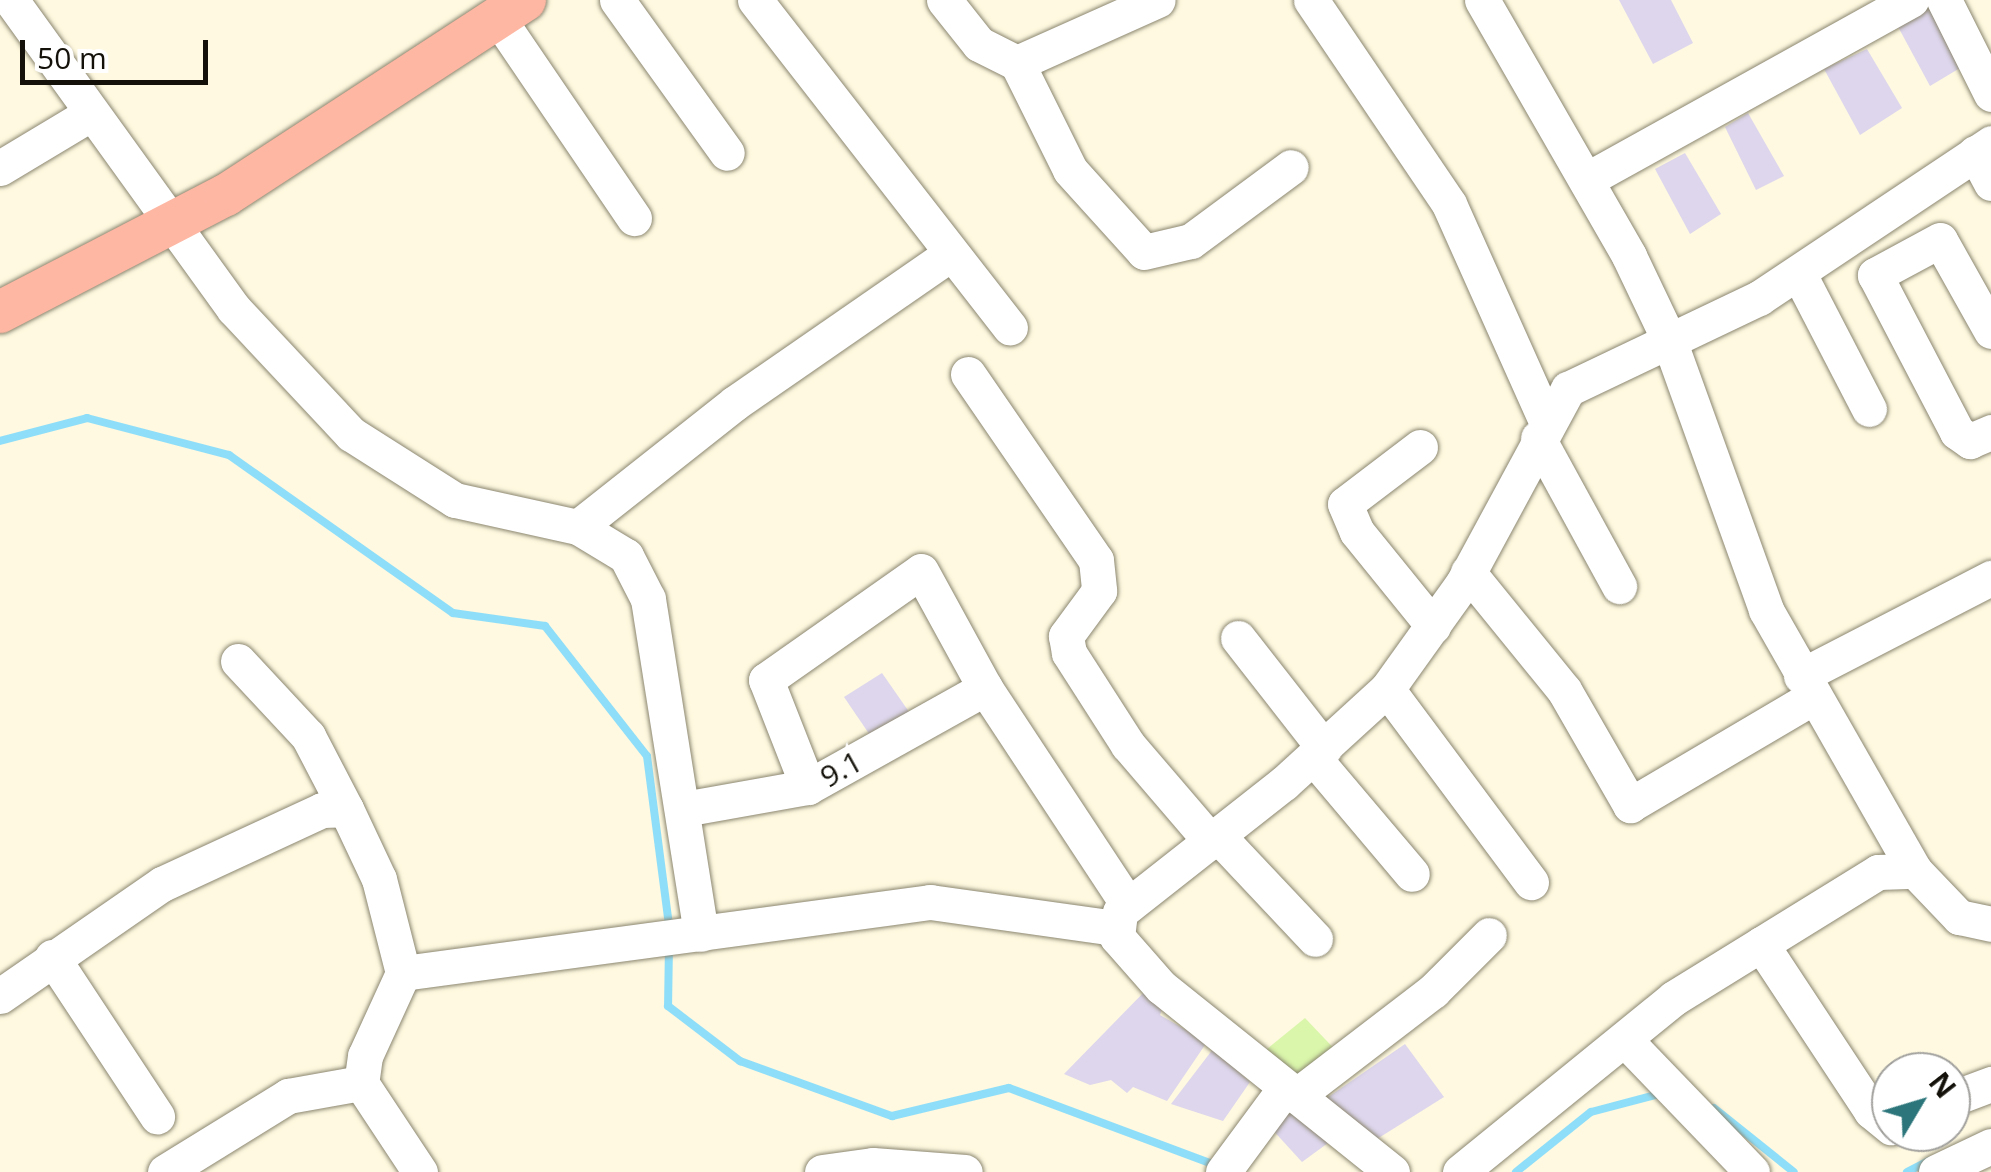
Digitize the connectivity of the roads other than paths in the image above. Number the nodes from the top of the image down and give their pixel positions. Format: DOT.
graph roads {
  1 [pos="11,0"];
  2 [pos="617,0"];
  3 [pos="755,0"];
  4 [pos="944,0"];
  5 [pos="1158,0"];
  6 [pos="1311,0"];
  7 [pos="1910,0"];
  8 [pos="1944,0"];
  9 [pos="1489,2"];
  10 [pos="511,9"];
  11 [pos="1017,63"];
  12 [pos="1991,94"];
  13 [pos="90,114"];
  14 [pos="727,152"];
  15 [pos="1986,160"];
  16 [pos="0,168"];
  17 [pos="1291,168"];
  18 [pos="1586,180"];
  19 [pos="634,218"];
  20 [pos="1882,218"];
  21 [pos="171,227"];
  22 [pos="949,256"];
  23 [pos="1904,257"];
  24 [pos="1799,274"];
  25 [pos="0,312"];
  26 [pos="1010,328"];
  27 [pos="1991,331"];
  28 [pos="1669,340"];
  29 [pos="968,374"];
  30 [pos="1869,409"];
  31 [pos="1542,430"];
  32 [pos="1991,432"];
  33 [pos="1420,447"];
  34 [pos="578,527"];
  35 [pos="1468,572"];
  36 [pos="1991,578"];
  37 [pos="1619,586"];
  38 [pos="1434,626"];
  39 [pos="1238,638"];
  40 [pos="238,661"];
  41 [pos="1807,686"];
  42 [pos="985,688"];
  43 [pos="1387,689"];
  44 [pos="1318,752"];
  45 [pos="808,787"];
  46 [pos="684,808"];
  47 [pos="346,809"];
  48 [pos="1215,839"];
  49 [pos="1915,871"];
  50 [pos="1412,874"];
  51 [pos="1531,882"];
  52 [pos="1121,917"];
  53 [pos="1991,924"];
  54 [pos="696,934"];
  55 [pos="1489,935"];
  56 [pos="1315,939"];
  57 [pos="1761,944"];
  58 [pos="52,957"];
  59 [pos="403,973"];
  60 [pos="0,996"];
  61 [pos="1625,1040"];
  62 [pos="361,1083"];
  63 [pos="1290,1092"];
  64 [pos="1871,1112"];
  65 [pos="157,1116"];
  66 [pos="1991,1146"];
  67 [pos="165,1172"];
  68 [pos="420,1172"];
  69 [pos="822,1172"];
  70 [pos="965,1172"];
  71 [pos="1223,1172"];
  72 [pos="1392,1172"];
  73 [pos="1460,1172"];
  74 [pos="1752,1172"];
  75 [pos="1936,1172"];
  1 -- 13 [label="street"];
  2 -- 14 [label="street"];
  3 -- 22 [label="street"];
  4 -- 11 [label="street"];
  5 -- 11 [label="street"];
  6 -- 31 [label="street"];
  7 -- 18 [label="street"];
  8 -- 12 [label="street"];
  9 -- 18 [label="street"];
  10 -- 19 [label="street"];
  10 -- 21 [label="main road"];
  11 -- 17 [label="street"];
  13 -- 16 [label="street"];
  13 -- 21 [label="street"];
  15 -- 20 [label="street"];
  18 -- 28 [label="street"];
  20 -- 23 [label="street"];
  20 -- 24 [label="street"];
  21 -- 25 [label="main road"];
  21 -- 34 [label="street"];
  22 -- 26 [label="street"];
  22 -- 34 [label="street"];
  23 -- 27 [label="street"];
  23 -- 32 [label="street"];
  24 -- 28 [label="street"];
  24 -- 30 [label="street"];
  28 -- 31 [label="street"];
  28 -- 41 [label="street"];
  29 -- 48 [label="street"];
  31 -- 35 [label="street"];
  31 -- 37 [label="street"];
  33 -- 38 [label="street"];
  34 -- 46 [label="street"];
  35 -- 38 [label="street"];
  35 -- 41 [label="street"];
  36 -- 41 [label="street"];
  38 -- 43 [label="street"];
  39 -- 44 [label="street"];
  40 -- 47 [label="street"];
  41 -- 49 [label="street"];
  42 -- 45 [label="street, 9.1"];
  42 -- 45 [label="street"];
  42 -- 52 [label="street"];
  43 -- 44 [label="street"];
  43 -- 51 [label="street"];
  44 -- 48 [label="street"];
  44 -- 50 [label="street"];
  45 -- 46 [label="street, 9.1"];
  46 -- 54 [label="street"];
  47 -- 58 [label="street"];
  47 -- 59 [label="street"];
  48 -- 52 [label="street"];
  48 -- 56 [label="street"];
  49 -- 53 [label="street"];
  49 -- 57 [label="street"];
  52 -- 54 [label="street"];
  52 -- 63 [label="street"];
  54 -- 59 [label="street"];
  55 -- 63 [label="street"];
  57 -- 61 [label="street"];
  57 -- 64 [label="street"];
  58 -- 60 [label="street"];
  58 -- 65 [label="street"];
  59 -- 62 [label="street"];
  61 -- 73 [label="street"];
  61 -- 74 [label="street"];
  62 -- 67 [label="street"];
  62 -- 68 [label="street"];
  63 -- 71 [label="street"];
  63 -- 72 [label="street"];
  66 -- 75 [label="street"];
  69 -- 70 [label="street"];
}
